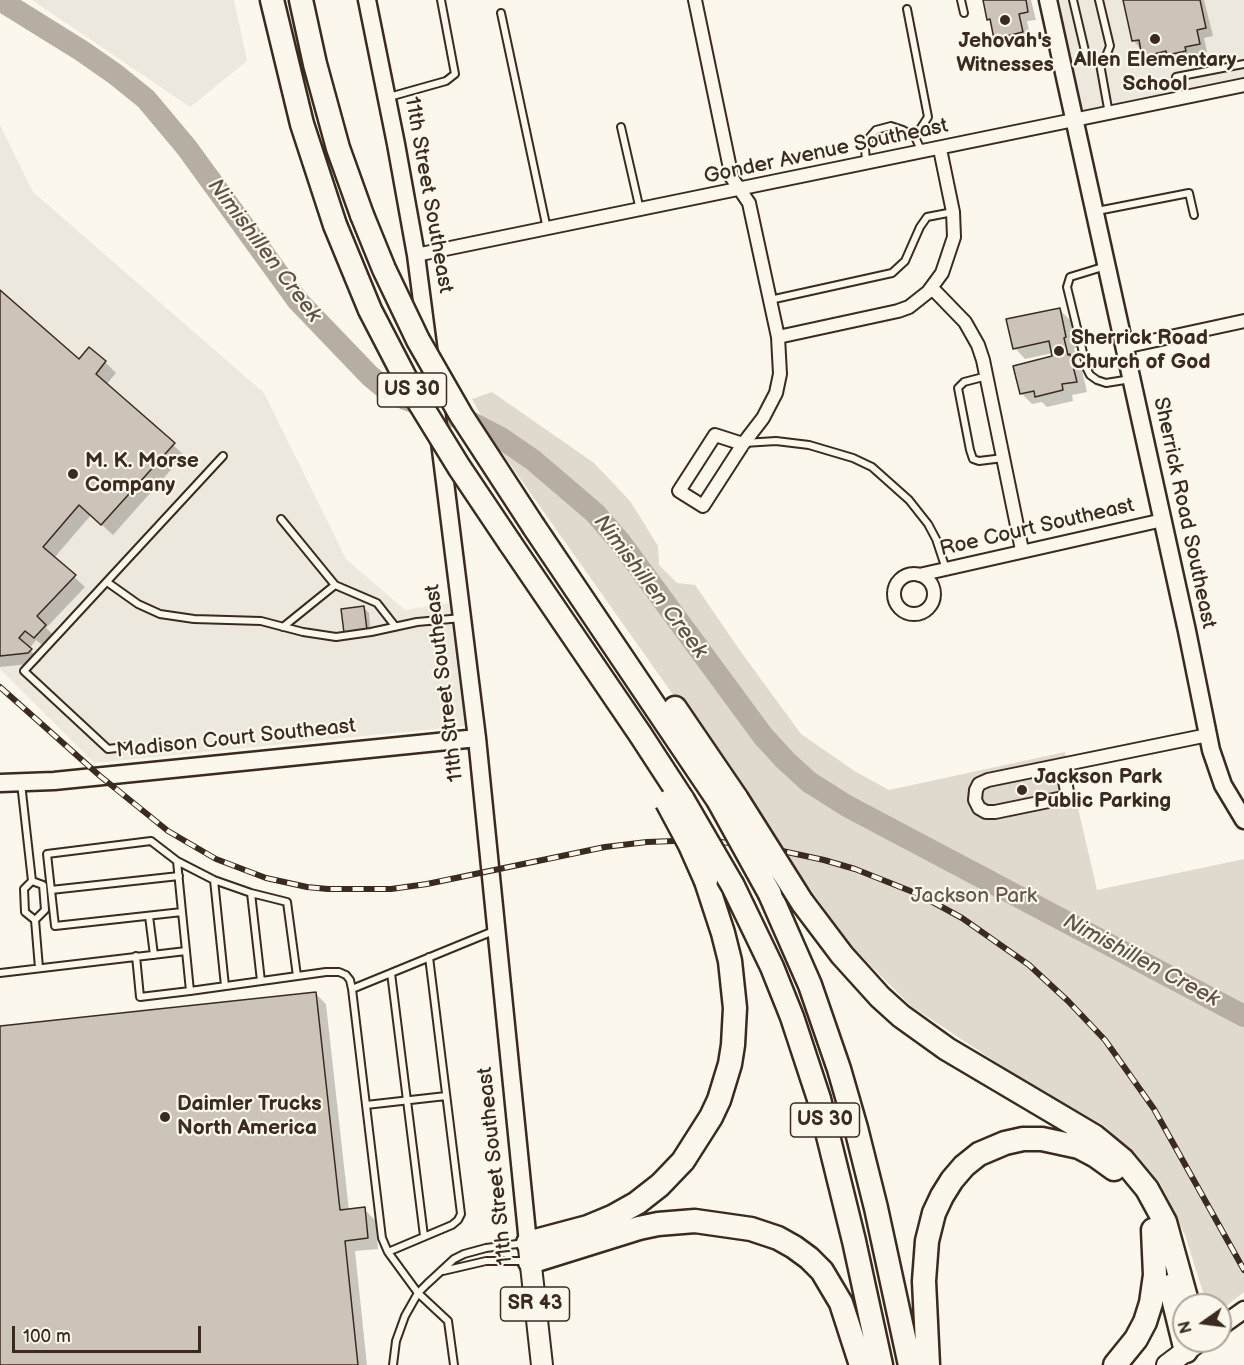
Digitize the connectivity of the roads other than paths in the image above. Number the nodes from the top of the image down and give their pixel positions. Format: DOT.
graph roads {
  1 [pos="272,0"];
  2 [pos="301,0"];
  3 [pos="367,0"];
  4 [pos="441,0"];
  5 [pos="695,0"];
  6 [pos="962,0"];
  7 [pos="1048,0"];
  8 [pos="1073,0"];
  9 [pos="1099,0"];
  10 [pos="907,9"];
  11 [pos="501,13"];
  12 [pos="964,13"];
  13 [pos="1100,64"];
  14 [pos="1244,64"];
  15 [pos="1244,85"];
  16 [pos="387,98"];
  17 [pos="1180,98"];
  18 [pos="1109,114"];
  19 [pos="1074,122"];
  20 [pos="621,127"];
  21 [pos="915,137"];
  22 [pos="940,149"];
  23 [pos="923,152"];
  24 [pos="866,164"];
  25 [pos="739,190"];
  26 [pos="640,211"];
  27 [pos="953,212"];
  28 [pos="1094,212"];
  29 [pos="1194,215"];
  30 [pos="547,229"];
  31 [pos="416,255"];
  32 [pos="1106,266"];
  33 [pos="932,288"];
  34 [pos="770,300"];
  35 [pos="1244,321"];
  36 [pos="778,337"];
  37 [pos="1124,347"];
  38 [pos="987,376"];
  39 [pos="1131,379"];
  40 [pos="743,444"];
  41 [pos="223,456"];
  42 [pos="1004,458"];
  43 [pos="281,519"];
  44 [pos="1162,520"];
  45 [pos="1022,550"];
  46 [pos="946,568"];
  47 [pos="919,575"];
  48 [pos="106,582"];
  49 [pos="335,585"];
  50 [pos="462,618"];
  51 [pos="395,626"];
  52 [pos="284,627"];
  53 [pos="1208,735"];
  54 [pos="477,738"];
  55 [pos="125,747"];
  56 [pos="1062,765"];
  57 [pos="0,783"];
  58 [pos="21,783"];
  59 [pos="727,799"];
  60 [pos="675,801"];
  61 [pos="1244,820"];
  62 [pos="177,861"];
  63 [pos="178,876"];
  64 [pos="32,880"];
  65 [pos="214,880"];
  66 [pos="51,890"];
  67 [pos="251,894"];
  68 [pos="182,912"];
  69 [pos="149,916"];
  70 [pos="35,920"];
  71 [pos="496,930"];
  72 [pos="186,951"];
  73 [pos="154,955"];
  74 [pos="136,956"];
  75 [pos="429,957"];
  76 [pos="39,968"];
  77 [pos="0,972"];
  78 [pos="391,973"];
  79 [pos="297,976"];
  80 [pos="261,981"];
  81 [pos="225,986"];
  82 [pos="352,989"];
  83 [pos="190,991"];
  84 [pos="446,1096"];
  85 [pos="407,1100"];
  86 [pos="366,1105"];
  87 [pos="1153,1230"];
  88 [pos="424,1236"];
  89 [pos="388,1251"];
  90 [pos="529,1252"];
  91 [pos="443,1271"];
  92 [pos="418,1293"];
  93 [pos="1173,1293"];
  94 [pos="1185,1293"];
  95 [pos="1190,1353"];
  96 [pos="393,1365"];
  97 [pos="454,1365"];
  98 [pos="542,1365"];
  99 [pos="861,1365"];
  100 [pos="881,1365"];
  101 [pos="910,1365"];
  102 [pos="928,1365"];
  103 [pos="1115,1365"];
  104 [pos="1167,1365"];
  1 -- 60 [label="highway, US 30, bridge"];
  2 -- 59 [label="highway, US 30, bridge"];
  3 -- 16 [label="street, 11th Street Southeast"];
  4 -- 16 [label="lane"];
  5 -- 25 [label="street"];
  6 -- 12 [label="lane"];
  7 -- 19 [label="street, Sherrick Road Southeast"];
  8 -- 13 [label="lane"];
  9 -- 13 [label="lane"];
  10 -- 21 [label="lane"];
  11 -- 30 [label="lane"];
  13 -- 18 [label="lane"];
  14 -- 17 [label="lane"];
  15 -- 17 [label="street, Gonder Avenue Southeast"];
  16 -- 31 [label="street, 11th Street Southeast"];
  17 -- 18 [label="street, Gonder Avenue Southeast"];
  18 -- 19 [label="street, Gonder Avenue Southeast"];
  19 -- 22 [label="street, Gonder Avenue Southeast"];
  19 -- 28 [label="street, Sherrick Road Southeast"];
  20 -- 26 [label="lane"];
  21 -- 23 [label="lane"];
  21 -- 24 [label="lane"];
  22 -- 23 [label="street, Gonder Avenue Southeast"];
  22 -- 27 [label="street"];
  23 -- 24 [label="street, Gonder Avenue Southeast"];
  24 -- 25 [label="street, Gonder Avenue Southeast"];
  25 -- 26 [label="street, Gonder Avenue Southeast"];
  25 -- 34 [label="street"];
  26 -- 30 [label="street, Gonder Avenue Southeast"];
  27 -- 33 [label="street"];
  27 -- 34 [label="lane"];
  28 -- 29 [label="lane"];
  28 -- 32 [label="street, Sherrick Road Southeast"];
  30 -- 31 [label="street, Gonder Avenue Southeast"];
  31 -- 50 [label="street, 11th Street Southeast, bridge"];
  32 -- 37 [label="street, Sherrick Road Southeast"];
  32 -- 39 [label="lane"];
  33 -- 36 [label="street"];
  33 -- 38 [label="street"];
  34 -- 36 [label="street"];
  35 -- 37 [label="street"];
  36 -- 40 [label="street"];
  37 -- 39 [label="street, Sherrick Road Southeast"];
  38 -- 42 [label="street"];
  38 -- 42 [label="lane"];
  39 -- 44 [label="street, Sherrick Road Southeast"];
  40 -- 40 [label="street"];
  40 -- 46 [label="lane"];
  41 -- 48 [label="lane"];
  42 -- 45 [label="street"];
  43 -- 49 [label="lane"];
  44 -- 45 [label="street, Roe Court Southeast"];
  44 -- 53 [label="street, Sherrick Road Southeast"];
  45 -- 46 [label="street, Roe Court Southeast"];
  46 -- 47 [label="street, Roe Court Southeast"];
  48 -- 52 [label="lane"];
  48 -- 55 [label="lane"];
  49 -- 51 [label="lane"];
  49 -- 52 [label="lane"];
  50 -- 51 [label="lane"];
  50 -- 54 [label="street, 11th Street Southeast"];
  51 -- 52 [label="lane"];
  53 -- 56 [label="street"];
  53 -- 61 [label="street, Sherrick Road Southeast"];
  54 -- 58 [label="street, Madison Court Southeast"];
  54 -- 71 [label="street, 11th Street Southeast"];
  56 -- 56 [label="street"];
  57 -- 58 [label="street, Madison Court Southeast"];
  58 -- 64 [label="lane"];
  59 -- 94 [label="highway, bridge"];
  59 -- 101 [label="highway, US 30, bridge"];
  60 -- 90 [label="highway, bridge"];
  60 -- 100 [label="highway, US 30, bridge"];
  62 -- 63 [label="lane"];
  62 -- 65 [label="lane"];
  62 -- 66 [label="lane"];
  63 -- 66 [label="lane"];
  63 -- 68 [label="lane"];
  64 -- 70 [label="lane"];
  64 -- 70 [label="lane"];
  65 -- 67 [label="lane"];
  65 -- 81 [label="lane"];
  66 -- 69 [label="lane"];
  67 -- 79 [label="lane"];
  67 -- 80 [label="lane"];
  68 -- 69 [label="lane"];
  68 -- 72 [label="lane"];
  69 -- 73 [label="lane"];
  70 -- 76 [label="lane"];
  71 -- 75 [label="lane"];
  71 -- 90 [label="street, 11th Street Southeast"];
  72 -- 73 [label="lane"];
  72 -- 83 [label="lane"];
  73 -- 74 [label="lane"];
  74 -- 76 [label="lane"];
  74 -- 83 [label="lane"];
  75 -- 78 [label="lane"];
  75 -- 84 [label="lane"];
  76 -- 77 [label="lane"];
  78 -- 82 [label="lane"];
  78 -- 85 [label="lane"];
  79 -- 80 [label="lane"];
  79 -- 82 [label="lane"];
  80 -- 81 [label="lane"];
  81 -- 83 [label="lane"];
  82 -- 86 [label="lane"];
  84 -- 85 [label="lane"];
  84 -- 88 [label="lane"];
  85 -- 86 [label="lane"];
  85 -- 88 [label="lane"];
  86 -- 89 [label="lane"];
  87 -- 93 [label="highway"];
  87 -- 102 [label="highway"];
  87 -- 103 [label="highway"];
  88 -- 89 [label="lane"];
  89 -- 92 [label="lane"];
  90 -- 91 [label="lane"];
  90 -- 91 [label="lane"];
  90 -- 98 [label="main road, 11th Street Southeast / SR 43"];
  90 -- 99 [label="highway"];
  91 -- 92 [label="lane"];
  92 -- 96 [label="lane"];
  92 -- 97 [label="lane"];
  95 -- 104 [label="main road"];
}
